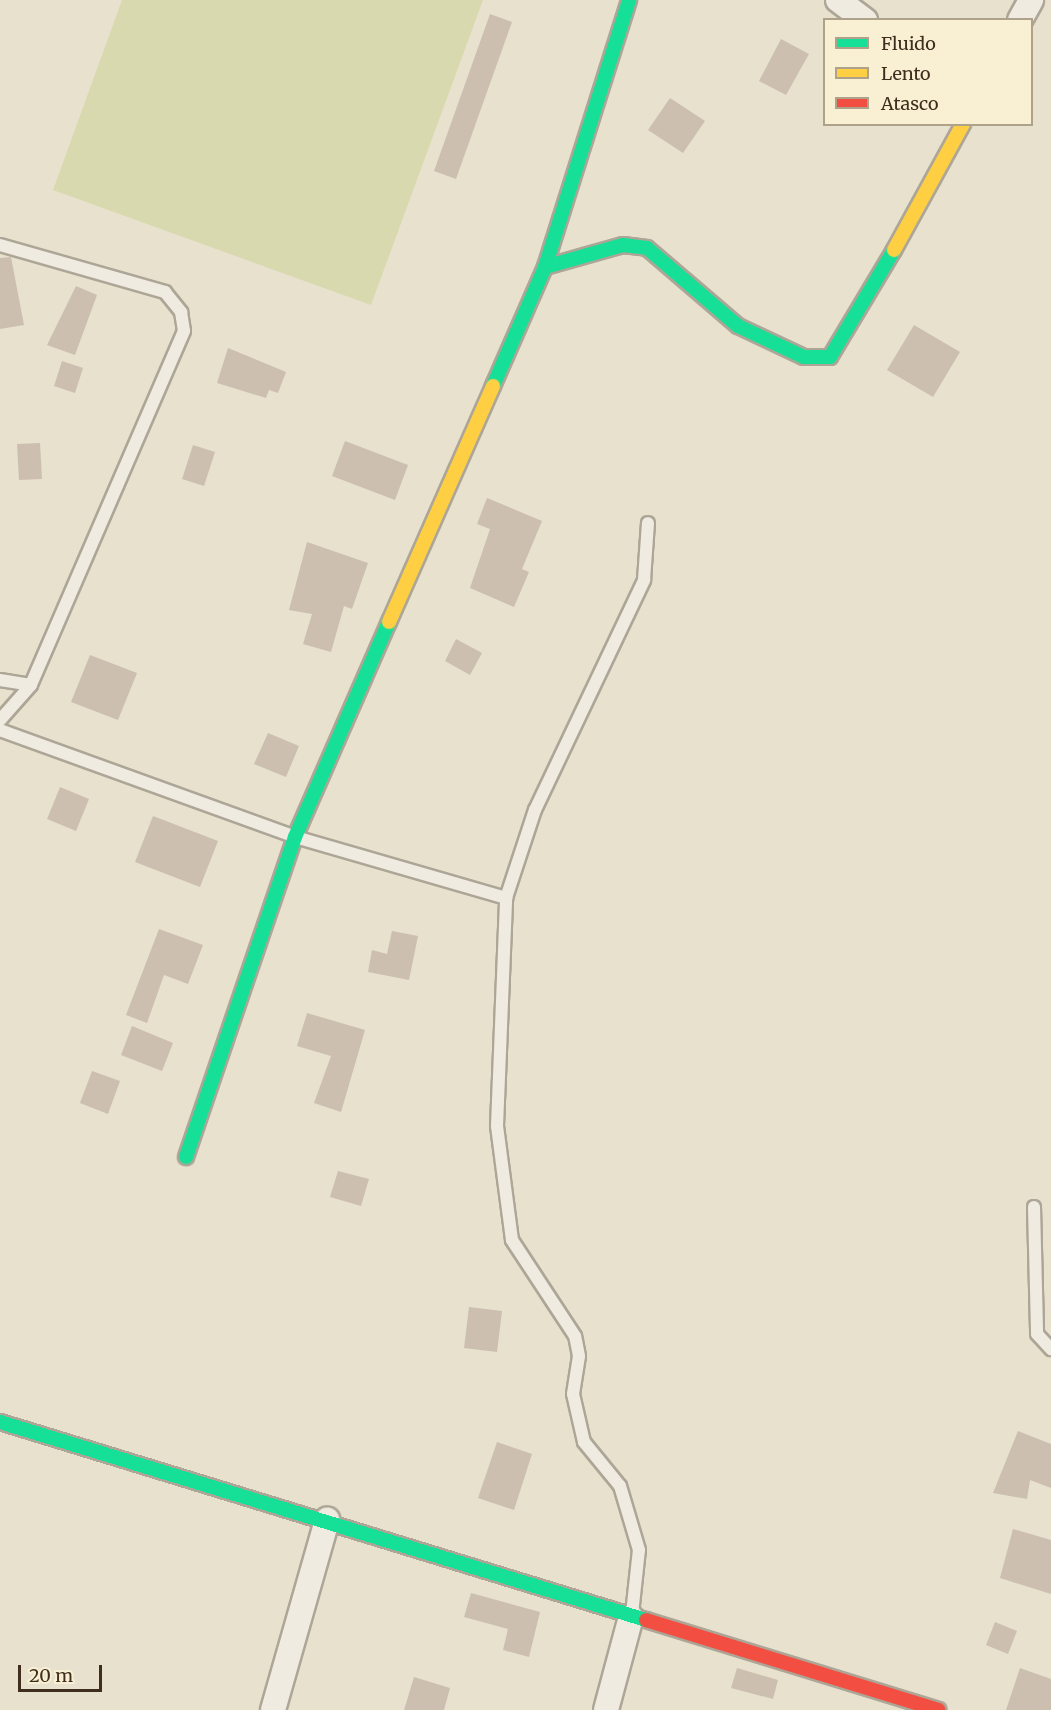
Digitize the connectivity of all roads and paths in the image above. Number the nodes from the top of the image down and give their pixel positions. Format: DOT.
graph roads {
  1 [pos="629,0"];
  2 [pos="838,0"];
  3 [pos="1031,0"];
  4 [pos="862,18"];
  5 [pos="1021,18"];
  6 [pos="962,126"];
  7 [pos="0,245"];
  8 [pos="544,267"];
  9 [pos="648,523"];
  10 [pos="0,680"];
  11 [pos="31,685"];
  12 [pos="0,720"];
  13 [pos="0,730"];
  14 [pos="295,837"];
  15 [pos="506,898"];
  16 [pos="186,1157"];
  17 [pos="1034,1207"];
  18 [pos="1051,1350"];
  19 [pos="0,1422"];
  20 [pos="327,1520"];
  21 [pos="631,1617"];
  22 [pos="273,1710"];
  23 [pos="606,1710"];
  24 [pos="939,1710"];
  1 -- 8 [label="street"];
  2 -- 4 [label="street"];
  3 -- 5 [label="street"];
  6 -- 8 [label="street"];
  7 -- 11 [label="lane"];
  8 -- 14 [label="street"];
  9 -- 15 [label="lane"];
  10 -- 11 [label="lane"];
  11 -- 12 [label="lane"];
  13 -- 14 [label="lane"];
  14 -- 15 [label="lane"];
  14 -- 16 [label="street"];
  15 -- 21 [label="lane"];
  17 -- 18 [label="lane"];
  19 -- 20 [label="street"];
  20 -- 21 [label="street"];
  20 -- 22 [label="street"];
  21 -- 23 [label="street"];
  21 -- 24 [label="street"];
}
